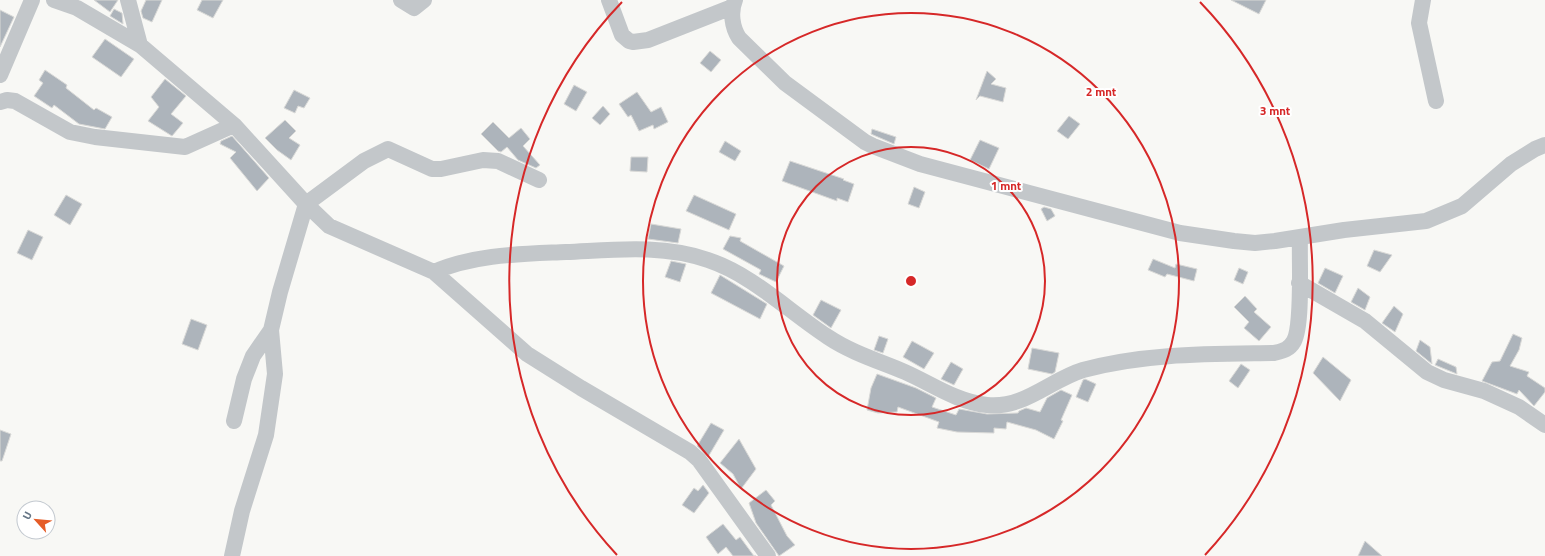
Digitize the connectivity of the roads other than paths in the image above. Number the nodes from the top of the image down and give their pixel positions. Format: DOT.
graph roads {
  1 [pos="32,0"];
  2 [pos="54,0"];
  3 [pos="128,0"];
  4 [pos="401,0"];
  5 [pos="424,0"];
  6 [pos="609,0"];
  7 [pos="1423,0"];
  8 [pos="733,4"];
  9 [pos="140,45"];
  10 [pos="0,75"];
  11 [pos="1436,101"];
  12 [pos="0,102"];
  13 [pos="234,125"];
  14 [pos="1545,145"];
  15 [pos="538,180"];
  16 [pos="306,204"];
  17 [pos="1300,237"];
  18 [pos="434,272"];
  19 [pos="1299,283"];
  20 [pos="271,330"];
  21 [pos="234,421"];
  22 [pos="1545,425"];
  23 [pos="232,556"];
  24 [pos="768,556"];
  1 -- 10 [label="street"];
  2 -- 9 [label="street"];
  3 -- 9 [label="street"];
  4 -- 5 [label="street"];
  6 -- 8 [label="street"];
  7 -- 11 [label="street"];
  8 -- 17 [label="street"];
  9 -- 13 [label="street"];
  12 -- 13 [label="street"];
  13 -- 16 [label="street"];
  14 -- 17 [label="street"];
  15 -- 16 [label="street"];
  16 -- 18 [label="street"];
  16 -- 20 [label="street"];
  17 -- 19 [label="street"];
  18 -- 19 [label="street"];
  18 -- 24 [label="street"];
  19 -- 22 [label="street"];
  20 -- 21 [label="street"];
  20 -- 23 [label="street"];
}
